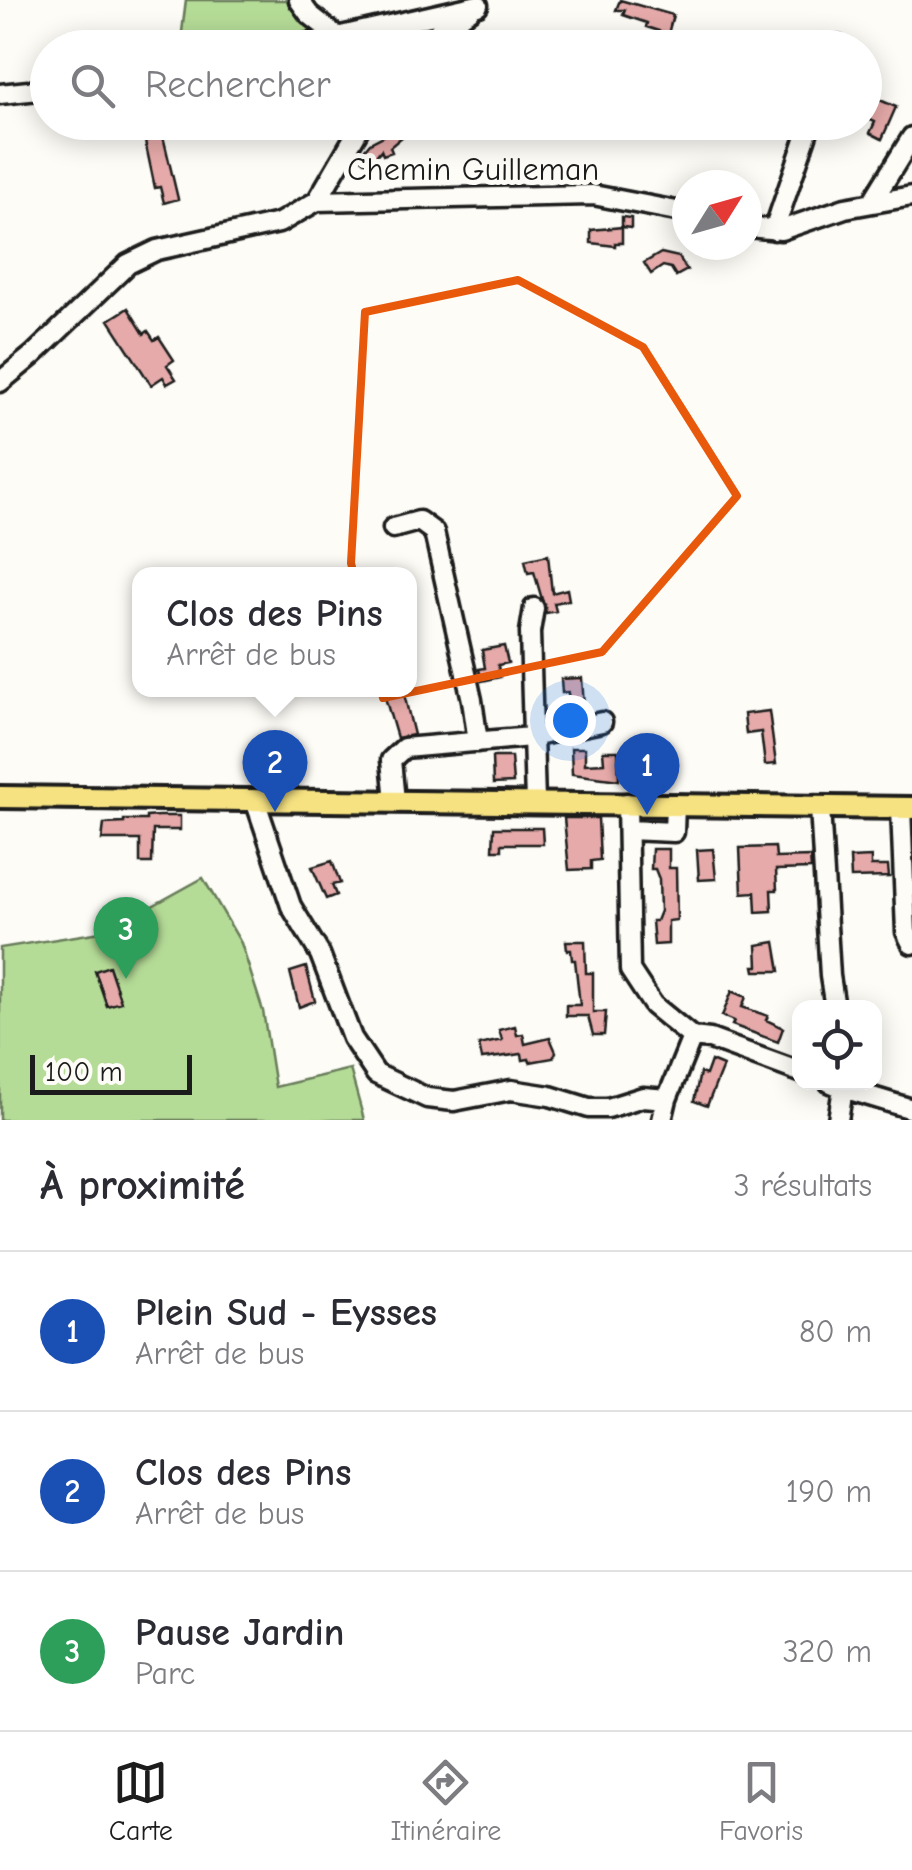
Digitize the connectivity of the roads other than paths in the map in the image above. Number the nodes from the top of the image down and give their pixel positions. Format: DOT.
graph roads {
  1 [pos="299,0"];
  2 [pos="483,2"];
  3 [pos="329,30"];
  4 [pos="363,30"];
  5 [pos="441,30"];
  6 [pos="30,91"];
  7 [pos="0,94"];
  8 [pos="912,137"];
  9 [pos="353,140"];
  10 [pos="805,140"];
  11 [pos="912,196"];
  12 [pos="317,200"];
  13 [pos="872,202"];
  14 [pos="672,210"];
  15 [pos="762,229"];
  16 [pos="774,230"];
  17 [pos="0,382"];
  18 [pos="394,528"];
  19 [pos="534,608"];
  20 [pos="602,722"];
  21 [pos="532,737"];
  22 [pos="478,742"];
  23 [pos="0,797"];
  24 [pos="254,800"];
  25 [pos="395,802"];
  26 [pos="535,803"];
  27 [pos="627,803"];
  28 [pos="675,804"];
  29 [pos="820,807"];
  30 [pos="906,808"];
  31 [pos="628,830"];
  32 [pos="912,944"];
  33 [pos="835,1000"];
  34 [pos="692,1037"];
  35 [pos="792,1069"];
  36 [pos="838,1090"];
  37 [pos="856,1090"];
  38 [pos="667,1098"];
  39 [pos="912,1109"];
  40 [pos="662,1120"];
  41 [pos="838,1120"];
  1 -- 3 [label="street"];
  2 -- 4 [label="street"];
  2 -- 5 [label="street"];
  6 -- 7 [label="street"];
  8 -- 13 [label="street"];
  9 -- 12 [label="street"];
  10 -- 16 [label="street"];
  11 -- 13 [label="street"];
  12 -- 14 [label="street, Chemin Guilleman"];
  12 -- 17 [label="street"];
  13 -- 16 [label="street"];
  15 -- 16 [label="street"];
  18 -- 22 [label="street"];
  19 -- 21 [label="street"];
  20 -- 21 [label="street"];
  21 -- 22 [label="street"];
  21 -- 26 [label="street"];
  22 -- 25 [label="street"];
  23 -- 24 [label="main road"];
  24 -- 25 [label="main road"];
  24 -- 38 [label="street"];
  25 -- 26 [label="main road"];
  26 -- 27 [label="main road"];
  27 -- 28 [label="main road"];
  27 -- 31 [label="street"];
  28 -- 29 [label="main road"];
  28 -- 31 [label="street"];
  29 -- 30 [label="main road"];
  29 -- 33 [label="street"];
  30 -- 32 [label="street"];
  31 -- 34 [label="street"];
  34 -- 35 [label="street"];
  34 -- 38 [label="street"];
  36 -- 41 [label="street"];
  37 -- 39 [label="street"];
  38 -- 40 [label="street"];
}
